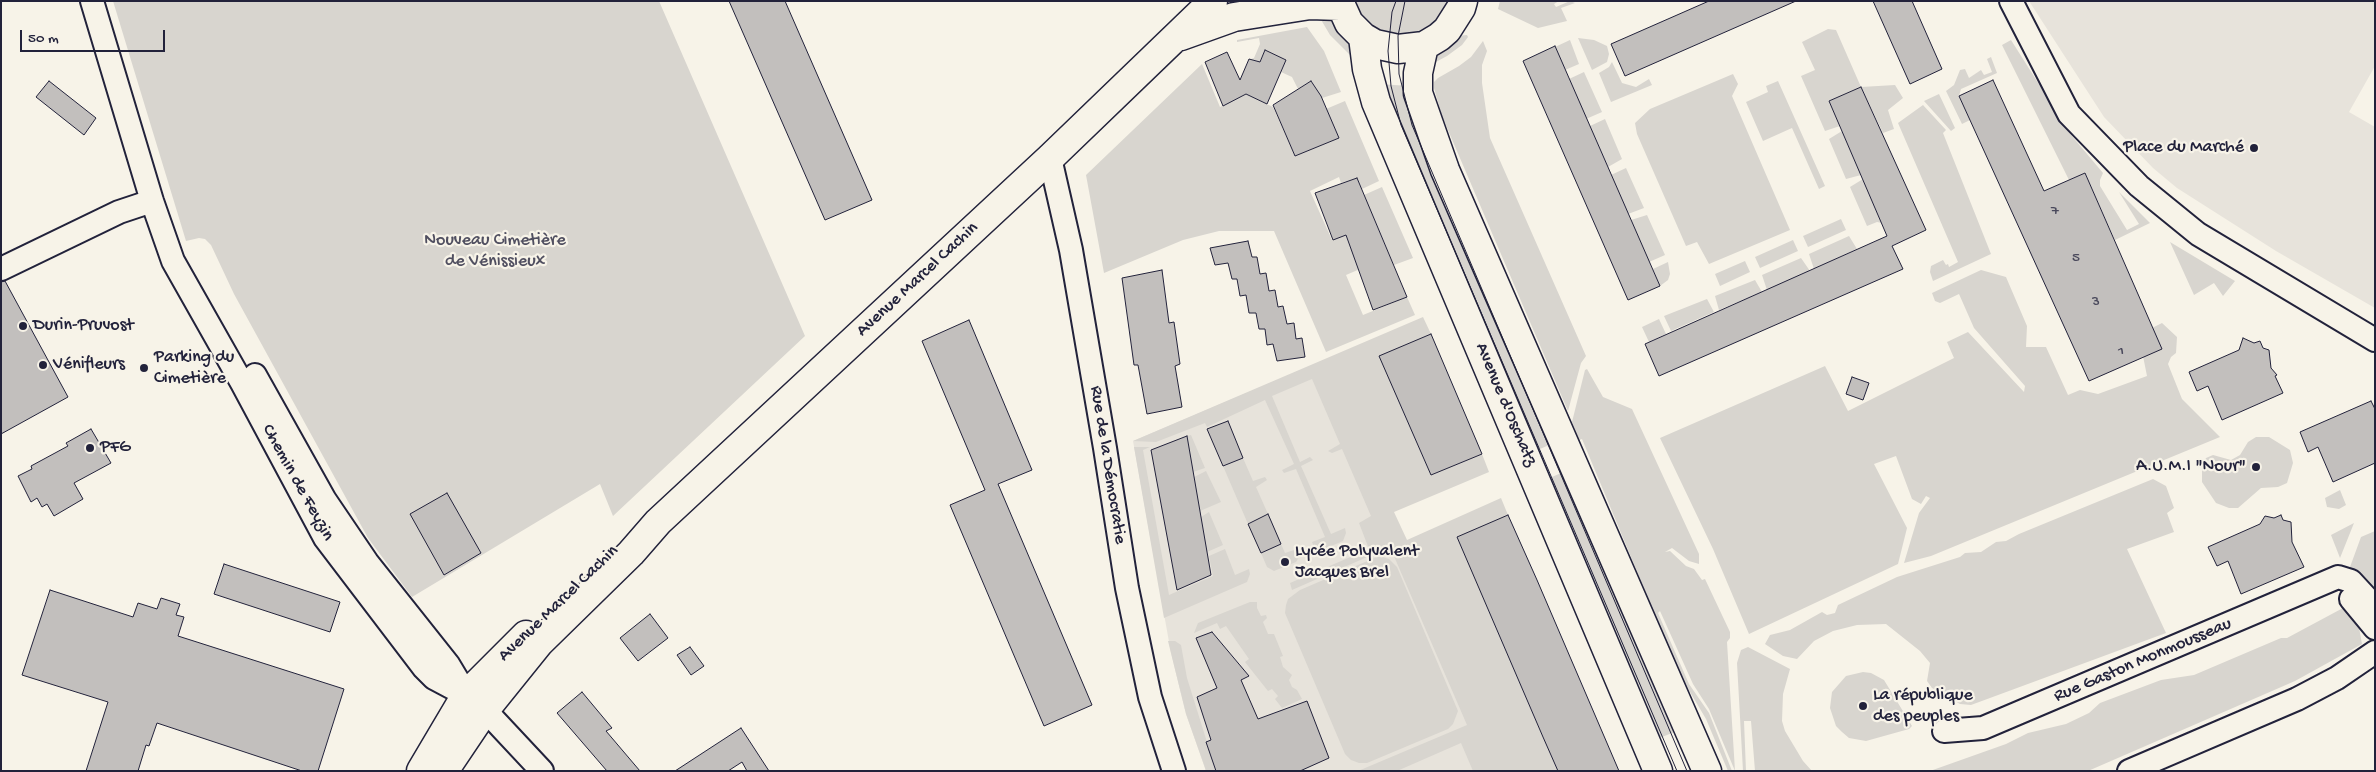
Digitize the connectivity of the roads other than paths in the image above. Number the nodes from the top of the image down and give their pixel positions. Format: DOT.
graph roads {
  1 [pos="92,1"];
  2 [pos="1213,1"];
  3 [pos="1463,1"];
  4 [pos="2011,1"];
  5 [pos="1340,4"];
  6 [pos="1177,37"];
  7 [pos="1363,37"];
  8 [pos="1424,46"];
  9 [pos="1050,158"];
  10 [pos="152,201"];
  11 [pos="1,269"];
  12 [pos="2375,340"];
  13 [pos="2338,577"];
  14 [pos="2375,607"];
  15 [pos="2375,628"];
  16 [pos="2375,652"];
  17 [pos="476,703"];
  18 [pos="1944,731"];
  19 [pos="421,771"];
  20 [pos="444,771"];
  21 [pos="542,771"];
  22 [pos="1174,771"];
  23 [pos="1658,771"];
  24 [pos="1707,771"];
  25 [pos="2129,771"];
  1 -- 10 [label="street, Chemin de Feyzin"];
  2 -- 6 [label="street, Avenue Marcel Cachin"];
  3 -- 8 [label="street"];
  4 -- 12 [label="street"];
  5 -- 6 [label="street, Avenue Marcel Cachin"];
  5 -- 7 [label="street"];
  6 -- 9 [label="street, Avenue Marcel Cachin"];
  7 -- 8 [label="street"];
  7 -- 23 [label="street, Avenue d'Oschatz"];
  8 -- 24 [label="street"];
  9 -- 17 [label="street, Avenue Marcel Cachin"];
  9 -- 22 [label="street, Rue de la Démocratie"];
  10 -- 11 [label="street"];
  10 -- 17 [label="street, Chemin de Feyzin"];
  13 -- 14 [label="street"];
  13 -- 15 [label="street"];
  13 -- 18 [label="street, Rue Gaston Monmousseau"];
  16 -- 25 [label="street"];
  17 -- 19 [label="street"];
  17 -- 20 [label="street"];
  17 -- 21 [label="street, Chemin de Feyzin"];
}
